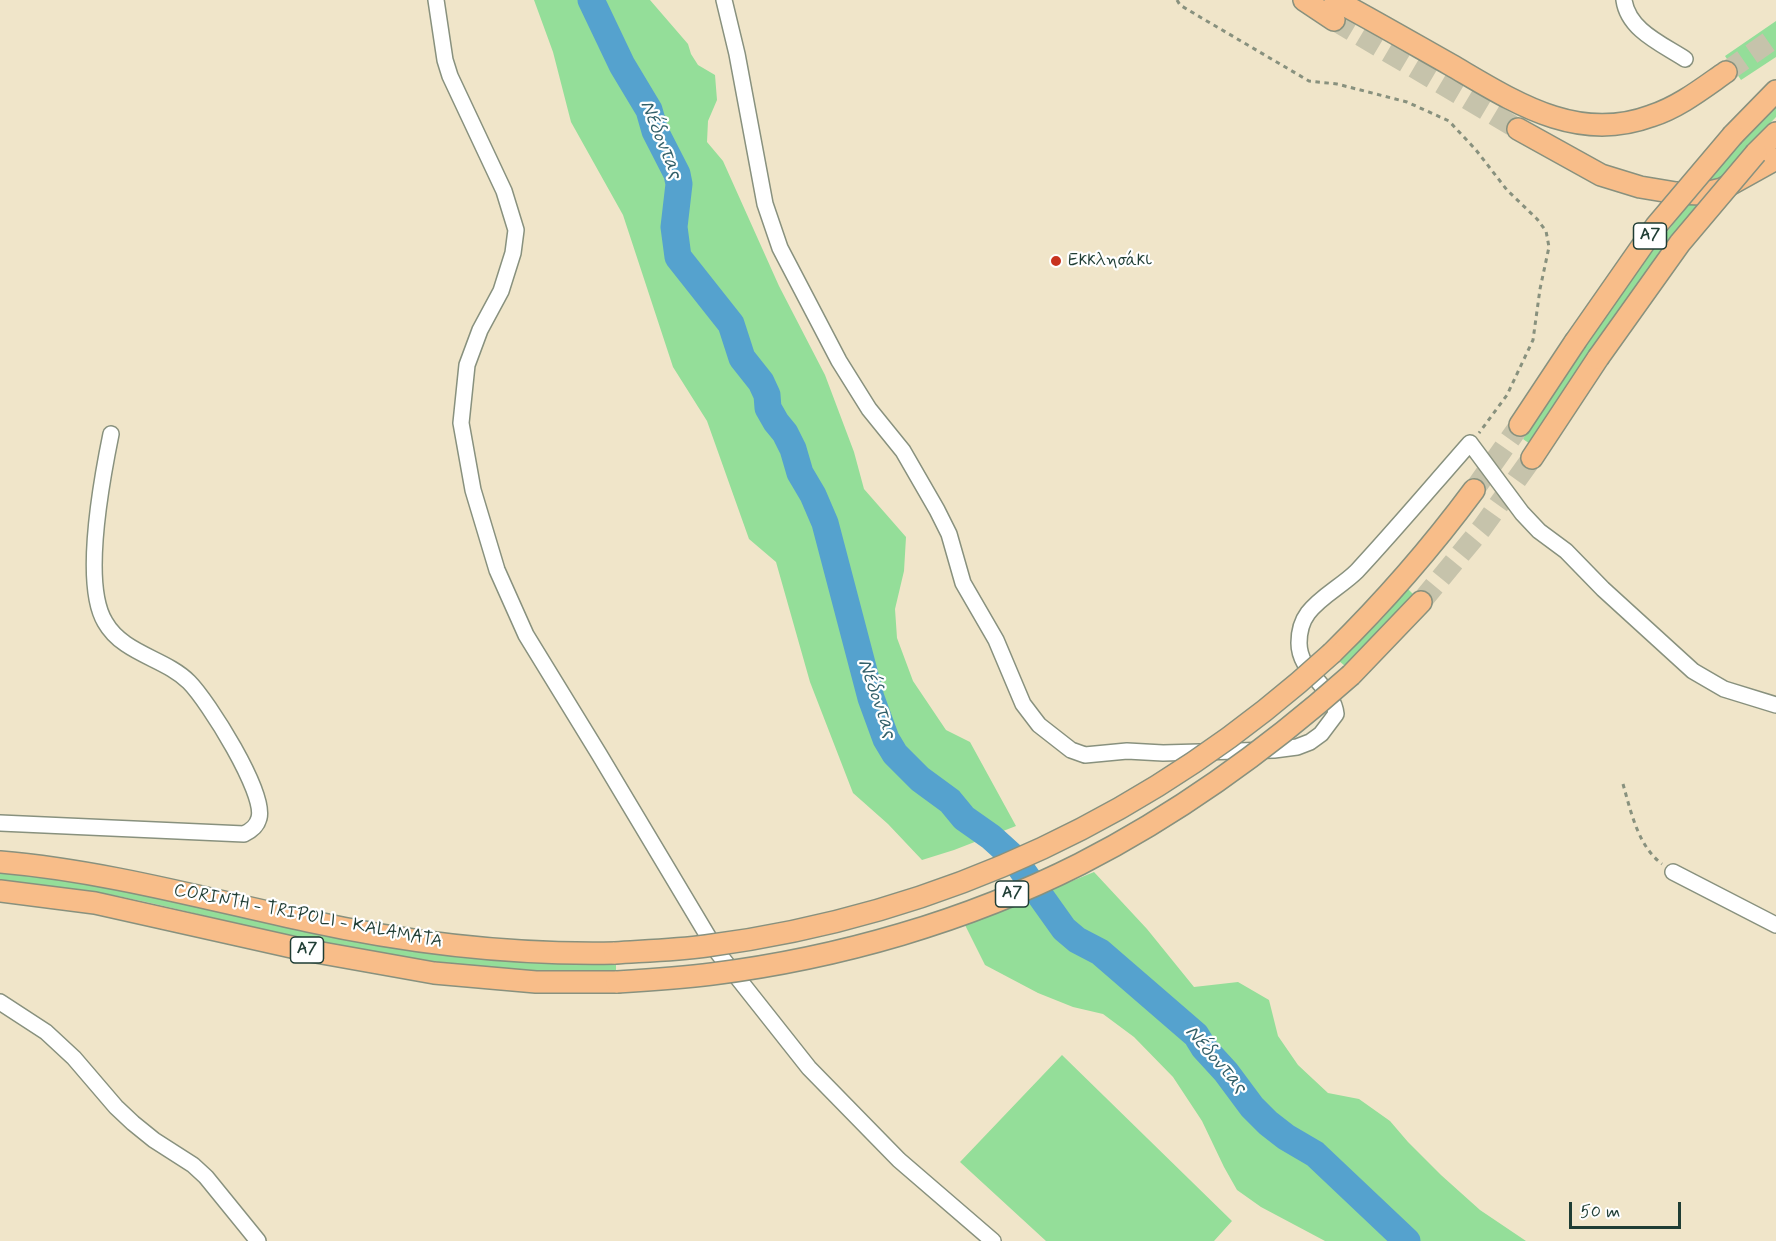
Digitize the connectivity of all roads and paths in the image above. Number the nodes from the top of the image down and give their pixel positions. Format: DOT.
graph roads {
  1 [pos="436,0"];
  2 [pos="724,0"];
  3 [pos="1177,0"];
  4 [pos="1304,0"];
  5 [pos="1624,0"];
  6 [pos="1334,10"];
  7 [pos="1685,58"];
  8 [pos="1726,72"];
  9 [pos="1776,91"];
  10 [pos="1518,129"];
  11 [pos="1776,132"];
  12 [pos="1776,159"];
  13 [pos="1520,425"];
  14 [pos="111,434"];
  15 [pos="1470,443"];
  16 [pos="1532,458"];
  17 [pos="1474,490"];
  18 [pos="1421,602"];
  19 [pos="1776,705"];
  20 [pos="1623,784"];
  21 [pos="0,823"];
  22 [pos="0,862"];
  23 [pos="1673,872"];
  24 [pos="0,891"];
  25 [pos="1776,925"];
  26 [pos="0,1002"];
  27 [pos="258,1241"];
  28 [pos="993,1241"];
  1 -- 28 [label="street"];
  2 -- 15 [label="street"];
  3 -- 15 [label="path"];
  4 -- 6 [label="highway"];
  5 -- 7 [label="street"];
  6 -- 8 [label="highway"];
  9 -- 13 [label="highway, Α7, bridge"];
  10 -- 12 [label="highway"];
  11 -- 16 [label="highway, Α7, bridge"];
  14 -- 21 [label="street"];
  15 -- 19 [label="street"];
  17 -- 22 [label="highway, CORINTH - TRIPOLI - KALAMATA / Α7, bridge"];
  18 -- 24 [label="highway, CORINTH - TRIPOLI - KALAMATA / Α7, bridge"];
  20 -- 23 [label="path"];
  23 -- 25 [label="street"];
  26 -- 27 [label="street"];
}
